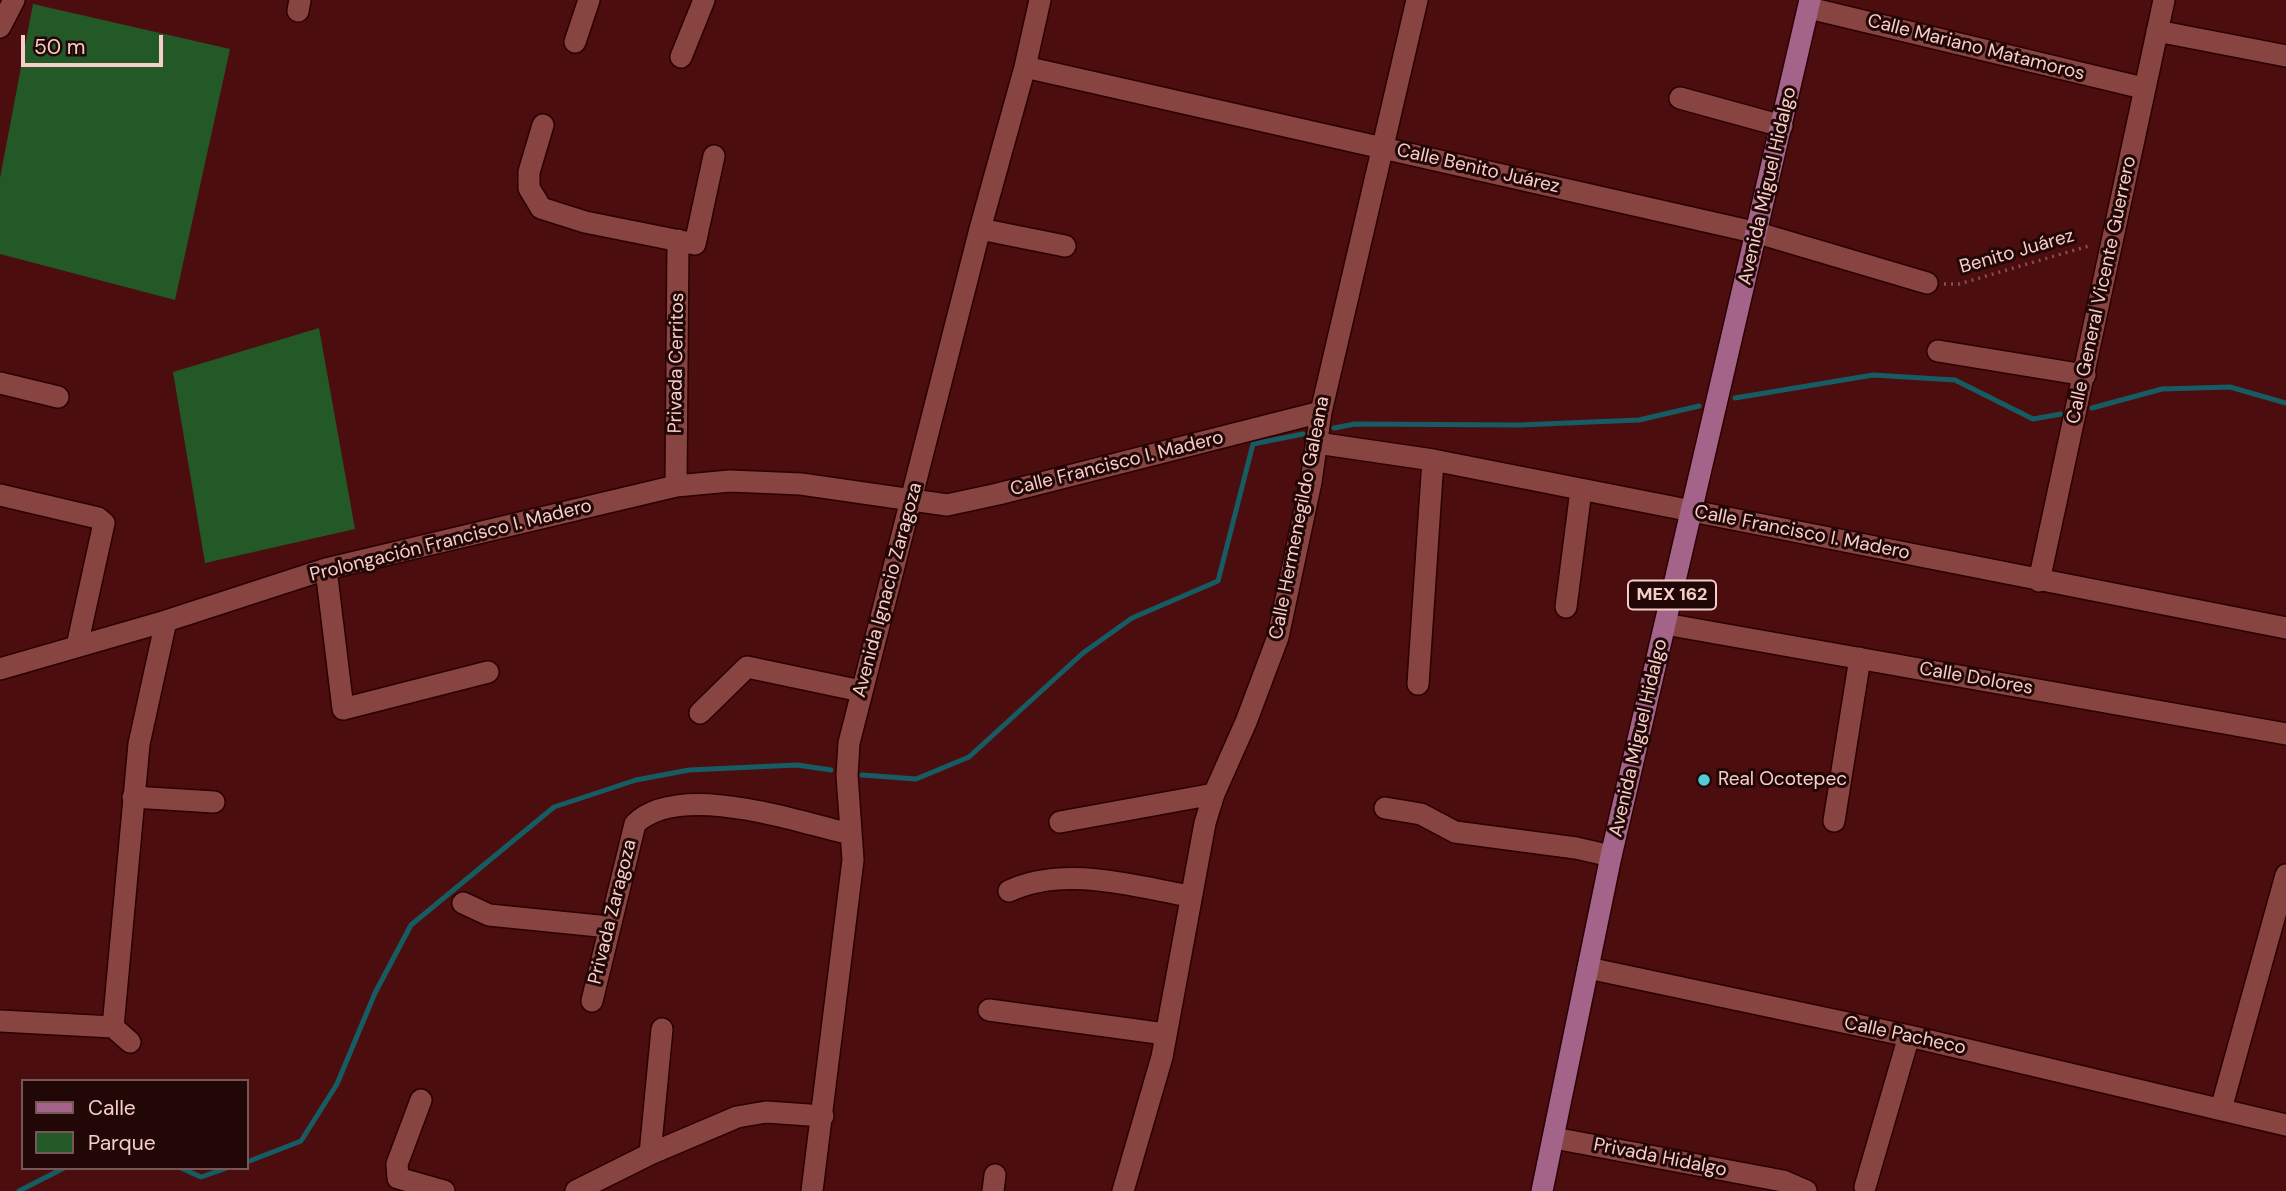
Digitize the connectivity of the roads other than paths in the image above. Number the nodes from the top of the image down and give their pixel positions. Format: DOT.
graph roads {
  1 [pos="14,0"];
  2 [pos="589,0"];
  3 [pos="704,0"];
  4 [pos="1040,0"];
  5 [pos="1417,0"];
  6 [pos="2164,0"];
  7 [pos="1810,4"];
  8 [pos="0,27"];
  9 [pos="2157,31"];
  10 [pos="575,42"];
  11 [pos="2286,56"];
  12 [pos="681,57"];
  13 [pos="1025,67"];
  14 [pos="2143,88"];
  15 [pos="1680,98"];
  16 [pos="542,125"];
  17 [pos="1782,125"];
  18 [pos="1382,147"];
  19 [pos="714,156"];
  20 [pos="980,229"];
  21 [pos="1758,233"];
  22 [pos="678,240"];
  23 [pos="1065,246"];
  24 [pos="1927,283"];
  25 [pos="1938,351"];
  26 [pos="2085,375"];
  27 [pos="0,383"];
  28 [pos="58,397"];
  29 [pos="1321,412"];
  30 [pos="1317,443"];
  31 [pos="1433,460"];
  32 [pos="676,486"];
  33 [pos="1581,490"];
  34 [pos="0,495"];
  35 [pos="911,500"];
  36 [pos="1691,511"];
  37 [pos="326,569"];
  38 [pos="2039,581"];
  39 [pos="1566,607"];
  40 [pos="166,621"];
  41 [pos="1665,624"];
  42 [pos="2286,628"];
  43 [pos="78,646"];
  44 [pos="1860,658"];
  45 [pos="0,669"];
  46 [pos="488,672"];
  47 [pos="1418,684"];
  48 [pos="861,691"];
  49 [pos="700,713"];
  50 [pos="2286,734"];
  51 [pos="1214,794"];
  52 [pos="133,797"];
  53 [pos="214,802"];
  54 [pos="1385,808"];
  55 [pos="1834,821"];
  56 [pos="1060,822"];
  57 [pos="850,834"];
  58 [pos="1611,856"];
  59 [pos="2286,874"];
  60 [pos="1009,891"];
  61 [pos="1190,896"];
  62 [pos="463,903"];
  63 [pos="609,927"];
  64 [pos="1588,968"];
  65 [pos="592,1001"];
  66 [pos="989,1010"];
  67 [pos="0,1021"];
  68 [pos="113,1027"];
  69 [pos="662,1029"];
  70 [pos="1165,1034"];
  71 [pos="1909,1035"];
  72 [pos="130,1042"];
  73 [pos="421,1100"];
  74 [pos="2221,1109"];
  75 [pos="823,1116"];
  76 [pos="2286,1125"];
  77 [pos="1554,1138"];
  78 [pos="650,1154"];
  79 [pos="1865,1187"];
  80 [pos="444,1191"];
  81 [pos="576,1191"];
  82 [pos="812,1191"];
  83 [pos="1124,1191"];
  84 [pos="1542,1191"];
  85 [pos="1806,1191"];
  1 -- 8 [label="street"];
  2 -- 10 [label="street"];
  3 -- 12 [label="street"];
  4 -- 13 [label="street, Avenida Ignacio Zaragoza"];
  5 -- 18 [label="street, Calle Hermenegildo Galeana"];
  6 -- 9 [label="street, Calle General Vicente Guerrero"];
  7 -- 14 [label="street, Calle Mariano Matamoros"];
  7 -- 17 [label="main road, Avenida Miguel Hidalgo / MEX 162"];
  9 -- 11 [label="street"];
  9 -- 14 [label="street, Calle General Vicente Guerrero"];
  13 -- 18 [label="street, Calle Benito Juárez"];
  13 -- 20 [label="street, Avenida Ignacio Zaragoza"];
  14 -- 26 [label="street, Calle General Vicente Guerrero"];
  15 -- 17 [label="street"];
  16 -- 22 [label="street"];
  17 -- 21 [label="main road, Avenida Miguel Hidalgo / MEX 162"];
  18 -- 21 [label="street, Calle Benito Juárez"];
  18 -- 29 [label="street, Calle Hermenegildo Galeana"];
  19 -- 22 [label="street"];
  20 -- 23 [label="street"];
  20 -- 35 [label="street, Avenida Ignacio Zaragoza"];
  21 -- 24 [label="street, Calle Benito Juárez"];
  21 -- 36 [label="main road, Avenida Miguel Hidalgo / MEX 162"];
  22 -- 32 [label="street, Privada Cerritos"];
  25 -- 26 [label="street"];
  26 -- 38 [label="street, Calle General Vicente Guerrero"];
  27 -- 28 [label="street"];
  29 -- 30 [label="street, Calle Hermenegildo Galeana"];
  29 -- 35 [label="street, Calle Francisco I. Madero"];
  30 -- 31 [label="street, Calle Francisco I. Madero"];
  30 -- 51 [label="street, Calle Hermenegildo Galeana"];
  31 -- 33 [label="street, Calle Francisco I. Madero"];
  31 -- 47 [label="street"];
  32 -- 35 [label="street, Prolongación Francisco I. Madero"];
  32 -- 37 [label="street, Prolongación Francisco I. Madero"];
  33 -- 36 [label="street, Calle Francisco I. Madero"];
  33 -- 39 [label="street"];
  34 -- 43 [label="street"];
  35 -- 48 [label="street, Avenida Ignacio Zaragoza"];
  36 -- 38 [label="street, Calle Francisco I. Madero"];
  36 -- 41 [label="main road, Avenida Miguel Hidalgo / MEX 162"];
  37 -- 40 [label="street, Prolongación Francisco I. Madero"];
  37 -- 46 [label="street"];
  38 -- 42 [label="street, Calle Francisco I. Madero"];
  40 -- 43 [label="street, Prolongación Francisco I. Madero"];
  40 -- 52 [label="street"];
  41 -- 44 [label="street, Calle Dolores"];
  41 -- 58 [label="main road, Avenida Miguel Hidalgo / MEX 162"];
  43 -- 45 [label="street, Prolongación Francisco I. Madero"];
  44 -- 50 [label="street, Calle Dolores"];
  44 -- 55 [label="street"];
  48 -- 49 [label="street"];
  48 -- 57 [label="street, Avenida Ignacio Zaragoza"];
  51 -- 56 [label="street"];
  51 -- 61 [label="street, Calle Hermenegildo Galeana"];
  52 -- 53 [label="street"];
  52 -- 68 [label="street"];
  54 -- 58 [label="street"];
  57 -- 63 [label="street, Privada Zaragoza"];
  57 -- 75 [label="street, Avenida Ignacio Zaragoza"];
  58 -- 64 [label="main road, Avenida Miguel Hidalgo / MEX 162"];
  59 -- 74 [label="street"];
  60 -- 61 [label="street"];
  61 -- 70 [label="street, Calle Hermenegildo Galeana"];
  62 -- 63 [label="street"];
  63 -- 65 [label="street, Privada Zaragoza"];
  64 -- 71 [label="street, Calle Pacheco"];
  64 -- 77 [label="main road, Avenida Miguel Hidalgo / MEX 162"];
  66 -- 70 [label="street"];
  67 -- 68 [label="street"];
  68 -- 72 [label="street"];
  69 -- 78 [label="street"];
  70 -- 83 [label="street, Calle Hermenegildo Galeana"];
  71 -- 74 [label="street, Calle Pacheco"];
  71 -- 79 [label="street"];
  73 -- 80 [label="street"];
  74 -- 76 [label="street, Calle Pacheco"];
  75 -- 78 [label="street"];
  75 -- 82 [label="street, Avenida Ignacio Zaragoza"];
  77 -- 84 [label="main road, Avenida Miguel Hidalgo / MEX 162"];
  77 -- 85 [label="street, Privada Hidalgo"];
  78 -- 81 [label="street"];
}
